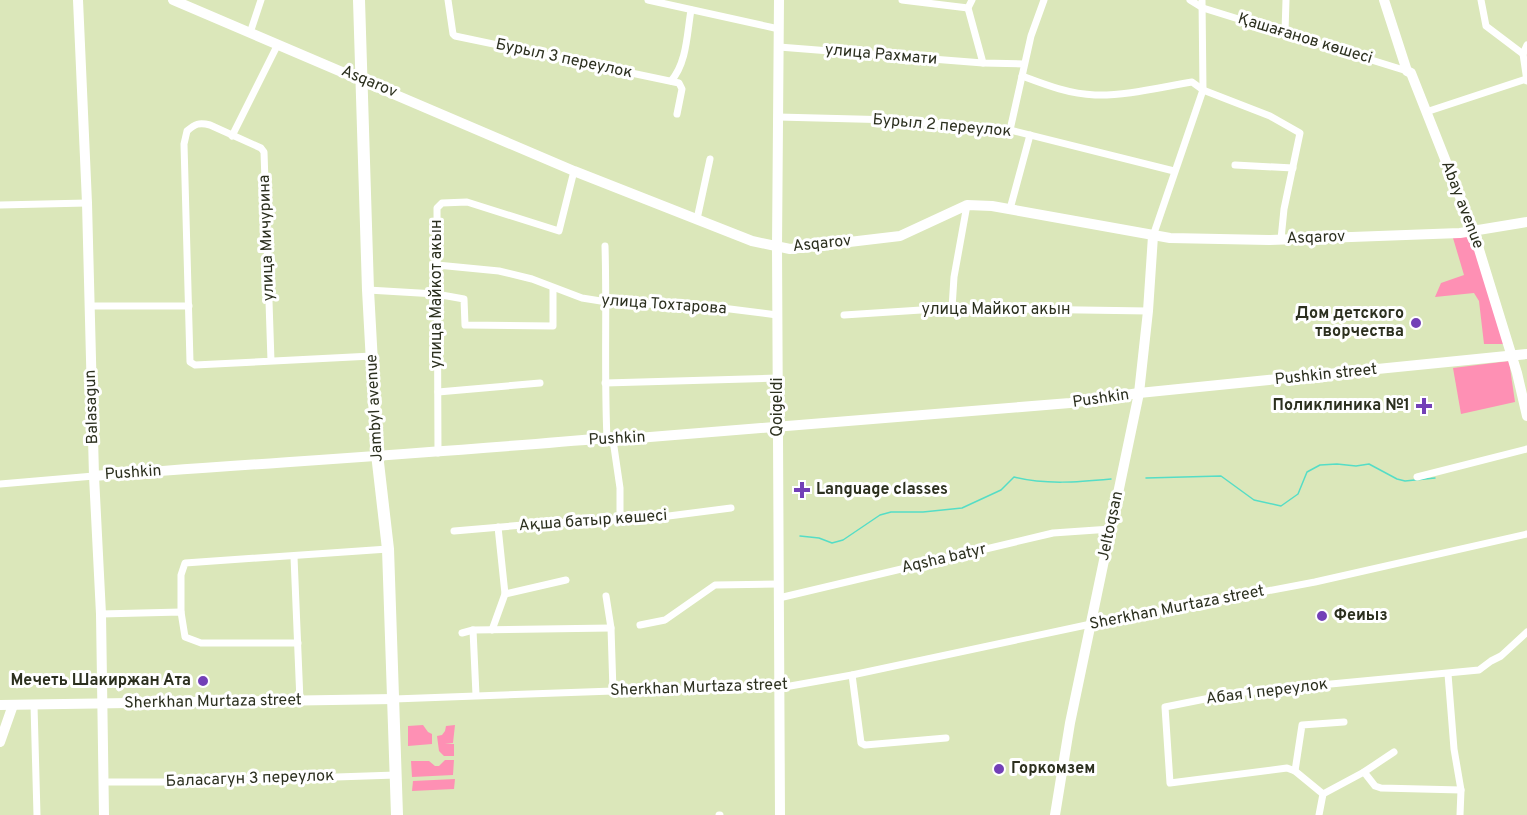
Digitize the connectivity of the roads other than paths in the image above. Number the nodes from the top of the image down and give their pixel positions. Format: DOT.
graph roads {
  1 [pos="78,0"];
  2 [pos="173,0"];
  3 [pos="261,0"];
  4 [pos="359,0"];
  5 [pos="448,0"];
  6 [pos="648,0"];
  7 [pos="779,0"];
  8 [pos="902,0"];
  9 [pos="972,0"];
  10 [pos="1044,0"];
  11 [pos="1190,0"];
  12 [pos="1286,0"];
  13 [pos="1384,0"];
  14 [pos="1481,0"];
  15 [pos="1202,4"];
  16 [pos="968,8"];
  17 [pos="691,10"];
  18 [pos="779,29"];
  19 [pos="1285,32"];
  20 [pos="250,33"];
  21 [pos="278,44"];
  22 [pos="1527,45"];
  23 [pos="779,47"];
  24 [pos="1523,54"];
  25 [pos="983,63"];
  26 [pos="1024,64"];
  27 [pos="1407,71"];
  28 [pos="1022,76"];
  29 [pos="362,79"];
  30 [pos="1527,80"];
  31 [pos="670,81"];
  32 [pos="1203,90"];
  33 [pos="1426,112"];
  34 [pos="677,114"];
  35 [pos="778,117"];
  36 [pos="1010,130"];
  37 [pos="1030,135"];
  38 [pos="232,136"];
  39 [pos="710,159"];
  40 [pos="1235,165"];
  41 [pos="1293,168"];
  42 [pos="574,171"];
  43 [pos="1174,171"];
  44 [pos="87,203"];
  45 [pos="0,205"];
  46 [pos="967,205"];
  47 [pos="1010,208"];
  48 [pos="697,219"];
  49 [pos="1527,222"];
  50 [pos="1473,230"];
  51 [pos="1153,236"];
  52 [pos="1281,239"];
  53 [pos="605,246"];
  54 [pos="777,247"];
  55 [pos="437,265"];
  56 [pos="553,289"];
  57 [pos="368,290"];
  58 [pos="436,294"];
  59 [pos="607,302"];
  60 [pos="90,306"];
  61 [pos="189,306"];
  62 [pos="952,308"];
  63 [pos="1148,311"];
  64 [pos="777,315"];
  65 [pos="844,315"];
  66 [pos="1527,354"];
  67 [pos="372,356"];
  68 [pos="1512,356"];
  69 [pos="271,361"];
  70 [pos="777,378"];
  71 [pos="540,383"];
  72 [pos="605,383"];
  73 [pos="438,392"];
  74 [pos="1139,393"];
  75 [pos="1527,416"];
  76 [pos="778,426"];
  77 [pos="610,439"];
  78 [pos="1527,449"];
  79 [pos="438,453"];
  80 [pos="377,454"];
  81 [pos="94,476"];
  82 [pos="1418,477"];
  83 [pos="0,484"];
  84 [pos="731,508"];
  85 [pos="620,519"];
  86 [pos="498,527"];
  87 [pos="1111,529"];
  88 [pos="454,531"];
  89 [pos="1527,534"];
  90 [pos="387,549"];
  91 [pos="294,557"];
  92 [pos="566,580"];
  93 [pos="778,584"];
  94 [pos="505,594"];
  95 [pos="606,596"];
  96 [pos="779,598"];
  97 [pos="181,612"];
  98 [pos="101,614"];
  99 [pos="1091,624"];
  100 [pos="640,625"];
  101 [pos="611,628"];
  102 [pos="473,630"];
  103 [pos="492,630"];
  104 [pos="1527,632"];
  105 [pos="462,633"];
  106 [pos="298,643"];
  107 [pos="1448,674"];
  108 [pos="852,675"];
  109 [pos="779,688"];
  110 [pos="613,691"];
  111 [pos="476,695"];
  112 [pos="394,699"];
  113 [pos="300,700"];
  114 [pos="0,705"];
  115 [pos="13,705"];
  116 [pos="34,705"];
  117 [pos="101,705"];
  118 [pos="1344,722"];
  119 [pos="946,738"];
  120 [pos="0,742"];
  121 [pos="1394,752"];
  122 [pos="1294,771"];
  123 [pos="1364,772"];
  124 [pos="396,775"];
  125 [pos="103,782"];
  126 [pos="1461,790"];
  127 [pos="1323,794"];
  128 [pos="37,815"];
  129 [pos="104,815"];
  130 [pos="397,815"];
  131 [pos="780,815"];
  132 [pos="1055,815"];
  133 [pos="1319,815"];
  134 [pos="1460,815"];
  1 -- 44 [label="street, Balasagun"];
  2 -- 20 [label="street, Asqarov"];
  3 -- 20 [label="street"];
  4 -- 29 [label="main road, Jambyl avenue"];
  5 -- 31 [label="street, Бурыл 3 переулок"];
  6 -- 17 [label="street"];
  7 -- 18 [label="street, Qoigeldi"];
  8 -- 16 [label="street"];
  9 -- 16 [label="street"];
  10 -- 26 [label="street"];
  11 -- 15 [label="street, Қашағанов көшесі"];
  12 -- 19 [label="street"];
  13 -- 27 [label="street, Abay avenue"];
  14 -- 24 [label="street"];
  15 -- 19 [label="street, Қашағанов көшесі"];
  15 -- 32 [label="street"];
  16 -- 25 [label="street"];
  17 -- 18 [label="street"];
  17 -- 31 [label="street"];
  18 -- 23 [label="street, Qoigeldi"];
  19 -- 27 [label="street, Қашағанов көшесі"];
  20 -- 21 [label="street, Asqarov"];
  21 -- 29 [label="street, Asqarov"];
  21 -- 38 [label="street"];
  22 -- 24 [label="street"];
  23 -- 25 [label="street, улица Рахмати"];
  23 -- 35 [label="street, Qoigeldi"];
  24 -- 30 [label="street"];
  25 -- 26 [label="street, улица Рахмати"];
  26 -- 28 [label="street"];
  27 -- 33 [label="street, Abay avenue"];
  28 -- 32 [label="street"];
  28 -- 36 [label="street"];
  29 -- 42 [label="street, Asqarov"];
  29 -- 57 [label="main road, Jambyl avenue"];
  30 -- 33 [label="street"];
  31 -- 34 [label="street"];
  32 -- 41 [label="street"];
  32 -- 43 [label="street"];
  33 -- 50 [label="street, Abay avenue"];
  35 -- 36 [label="street, Бурыл 2 переулок"];
  35 -- 54 [label="street, Qoigeldi"];
  36 -- 37 [label="street, Бурыл 2 переулок"];
  37 -- 43 [label="street, Бурыл 2 переулок"];
  37 -- 47 [label="street"];
  38 -- 61 [label="street, улица Мичурина"];
  38 -- 69 [label="street, улица Мичурина"];
  39 -- 48 [label="street"];
  40 -- 41 [label="street"];
  41 -- 52 [label="street"];
  42 -- 48 [label="street, Asqarov"];
  42 -- 55 [label="street, улица Майкот акын"];
  43 -- 51 [label="street"];
  44 -- 45 [label="street"];
  44 -- 60 [label="street, Balasagun"];
  46 -- 47 [label="street, Asqarov"];
  46 -- 54 [label="street, Asqarov"];
  46 -- 62 [label="street"];
  47 -- 51 [label="street, Asqarov"];
  48 -- 54 [label="street, Asqarov"];
  49 -- 50 [label="street, Asqarov"];
  50 -- 52 [label="street, Asqarov"];
  50 -- 68 [label="street, Abay avenue"];
  51 -- 52 [label="street, Asqarov"];
  51 -- 63 [label="street, Jeltoqsan"];
  53 -- 59 [label="street"];
  54 -- 64 [label="street, Qoigeldi"];
  55 -- 56 [label="street, улица Тохтарова"];
  55 -- 58 [label="street, улица Майкот акын"];
  56 -- 58 [label="street"];
  56 -- 59 [label="street, улица Тохтарова"];
  57 -- 58 [label="street"];
  57 -- 67 [label="main road, Jambyl avenue"];
  58 -- 73 [label="street, улица Майкот акын"];
  59 -- 64 [label="street, улица Тохтарова"];
  59 -- 72 [label="street"];
  60 -- 61 [label="street"];
  60 -- 81 [label="street, Balasagun"];
  61 -- 69 [label="street, улица Мичурина"];
  62 -- 63 [label="street, улица Майкот акын"];
  62 -- 65 [label="street, улица Майкот акын"];
  63 -- 74 [label="street, Jeltoqsan"];
  64 -- 70 [label="street, Qoigeldi"];
  66 -- 68 [label="street"];
  67 -- 69 [label="street, улица Мичурина"];
  67 -- 80 [label="main road, Jambyl avenue"];
  68 -- 74 [label="street, Pushkin street"];
  68 -- 75 [label="street, Abay avenue"];
  70 -- 72 [label="street"];
  70 -- 76 [label="street, Qoigeldi"];
  71 -- 73 [label="street, улица Майкот акын"];
  72 -- 77 [label="street"];
  73 -- 79 [label="street, улица Майкот акын"];
  74 -- 76 [label="street, Pushkin"];
  74 -- 87 [label="street, Jeltoqsan"];
  76 -- 77 [label="street, Pushkin"];
  76 -- 93 [label="street, Qoigeldi"];
  77 -- 79 [label="street, Pushkin"];
  77 -- 85 [label="street"];
  78 -- 82 [label="street"];
  79 -- 80 [label="street, Pushkin"];
  80 -- 81 [label="street, Pushkin"];
  80 -- 90 [label="main road, Jambyl avenue"];
  81 -- 83 [label="street"];
  81 -- 98 [label="street, Balasagun"];
  84 -- 85 [label="street, Ақша батыр көшесі"];
  85 -- 86 [label="street, Ақша батыр көшесі"];
  86 -- 88 [label="street, Ақша батыр көшесі"];
  86 -- 94 [label="street"];
  87 -- 96 [label="street, Aqsha batyr"];
  87 -- 99 [label="street, Jeltoqsan"];
  89 -- 99 [label="street, Sherkhan Murtaza street"];
  90 -- 91 [label="street"];
  90 -- 112 [label="main road, Jambyl avenue"];
  91 -- 97 [label="street"];
  91 -- 106 [label="street"];
  92 -- 94 [label="street"];
  93 -- 96 [label="street, Qoigeldi"];
  93 -- 100 [label="street"];
  94 -- 103 [label="street"];
  95 -- 101 [label="street"];
  96 -- 109 [label="street, Qoigeldi"];
  97 -- 98 [label="street"];
  97 -- 106 [label="street"];
  98 -- 117 [label="street, Balasagun"];
  99 -- 108 [label="street, Sherkhan Murtaza street"];
  99 -- 132 [label="street, Jeltoqsan"];
  101 -- 103 [label="street"];
  101 -- 110 [label="street"];
  102 -- 103 [label="street"];
  102 -- 105 [label="street"];
  102 -- 111 [label="street"];
  104 -- 107 [label="street, Абая 1 переулок"];
  106 -- 113 [label="street"];
  107 -- 122 [label="street, Абая 1 переулок"];
  107 -- 126 [label="street"];
  108 -- 109 [label="street, Sherkhan Murtaza street"];
  108 -- 119 [label="street"];
  109 -- 110 [label="street, Sherkhan Murtaza street"];
  109 -- 131 [label="street, Qoigeldi"];
  110 -- 111 [label="street, Sherkhan Murtaza street"];
  111 -- 112 [label="street, Sherkhan Murtaza street"];
  112 -- 113 [label="street, Sherkhan Murtaza street"];
  112 -- 124 [label="main road, Jambyl avenue"];
  113 -- 117 [label="street, Sherkhan Murtaza street"];
  114 -- 115 [label="street, Sherkhan Murtaza street"];
  115 -- 116 [label="street, Sherkhan Murtaza street"];
  115 -- 120 [label="street"];
  116 -- 117 [label="street, Sherkhan Murtaza street"];
  116 -- 128 [label="street"];
  117 -- 125 [label="street, Balasagun"];
  118 -- 122 [label="street"];
  121 -- 123 [label="street"];
  122 -- 127 [label="street"];
  123 -- 126 [label="street"];
  123 -- 127 [label="street"];
  124 -- 125 [label="street, Баласагун 3 переулок"];
  124 -- 130 [label="main road, Jambyl avenue"];
  125 -- 129 [label="street, Balasagun"];
  126 -- 134 [label="street"];
  127 -- 133 [label="street"];
}
